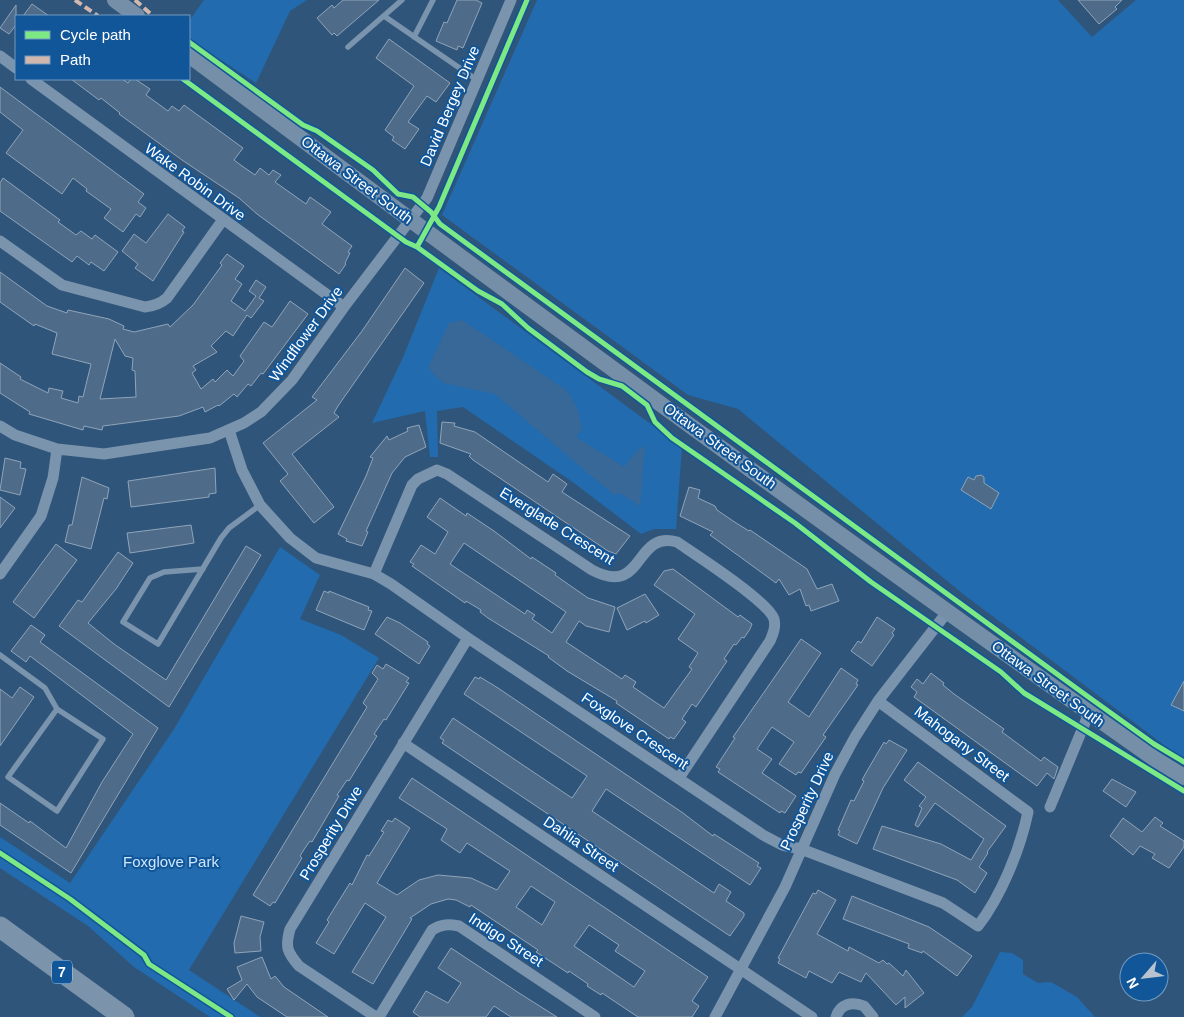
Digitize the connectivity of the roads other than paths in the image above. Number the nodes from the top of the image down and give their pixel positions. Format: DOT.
graph roads {
  1 [pos="115,0"];
  2 [pos="402,0"];
  3 [pos="433,0"];
  4 [pos="511,0"];
  5 [pos="136,15"];
  6 [pos="384,16"];
  7 [pos="414,38"];
  8 [pos="348,47"];
  9 [pos="0,56"];
  10 [pos="190,56"];
  11 [pos="15,67"];
  12 [pos="32,80"];
  13 [pos="477,80"];
  14 [pos="410,220"];
  15 [pos="222,221"];
  16 [pos="0,241"];
  17 [pos="344,307"];
  18 [pos="0,426"];
  19 [pos="229,430"];
  20 [pos="57,449"];
  21 [pos="260,505"];
  22 [pos="204,569"];
  23 [pos="0,574"];
  24 [pos="374,574"];
  25 [pos="948,611"];
  26 [pos="468,638"];
  27 [pos="0,656"];
  28 [pos="878,701"];
  29 [pos="57,709"];
  30 [pos="1089,713"];
  31 [pos="403,744"];
  32 [pos="1184,777"];
  33 [pos="679,778"];
  34 [pos="1050,807"];
  35 [pos="1028,812"];
  36 [pos="801,849"];
  37 [pos="0,927"];
  38 [pos="741,970"];
  39 [pos="124,1017"];
  40 [pos="378,1017"];
  41 [pos="595,1017"];
  42 [pos="715,1017"];
  43 [pos="812,1017"];
  44 [pos="836,1017"];
  45 [pos="873,1017"];
  1 -- 5 [label="main road"];
  2 -- 6 [label="lane"];
  3 -- 7 [label="lane"];
  4 -- 13 [label="street, David Bergey Drive"];
  6 -- 7 [label="lane"];
  6 -- 8 [label="lane"];
  7 -- 13 [label="lane"];
  9 -- 11 [label="street"];
  10 -- 14 [label="main road, Ottawa Street South"];
  12 -- 15 [label="street, Wake Robin Drive"];
  13 -- 14 [label="street, David Bergey Drive"];
  14 -- 17 [label="street, Windflower Drive"];
  14 -- 25 [label="main road, Ottawa Street South"];
  15 -- 16 [label="street"];
  15 -- 17 [label="street, Wake Robin Drive"];
  17 -- 19 [label="street, Windflower Drive"];
  18 -- 20 [label="street, Windflower Drive"];
  19 -- 20 [label="street, Windflower Drive"];
  19 -- 21 [label="street, Foxglove Crescent"];
  20 -- 23 [label="street"];
  21 -- 22 [label="lane"];
  21 -- 24 [label="street, Foxglove Crescent"];
  22 -- 22 [label="lane"];
  24 -- 26 [label="street, Foxglove Crescent"];
  24 -- 33 [label="street, Everglade Crescent"];
  25 -- 28 [label="street, Prosperity Drive"];
  25 -- 30 [label="main road, Ottawa Street South"];
  26 -- 31 [label="street, Prosperity Drive"];
  26 -- 33 [label="street, Foxglove Crescent"];
  27 -- 29 [label="lane"];
  28 -- 35 [label="street, Mahogany Street"];
  28 -- 36 [label="street, Prosperity Drive"];
  29 -- 29 [label="lane"];
  30 -- 32 [label="main road, Ottawa Street South"];
  30 -- 34 [label="street"];
  31 -- 38 [label="street, Dahlia Street"];
  31 -- 40 [label="street, Prosperity Drive"];
  33 -- 36 [label="street, Foxglove Crescent"];
  35 -- 36 [label="street, Foxglove Crescent"];
  36 -- 38 [label="street, Prosperity Drive"];
  37 -- 39 [label="highway, 7"];
  38 -- 42 [label="street, Prosperity Drive"];
  38 -- 43 [label="street, Dahlia Street"];
  40 -- 41 [label="street, Indigo Street"];
  44 -- 45 [label="street"];
}
